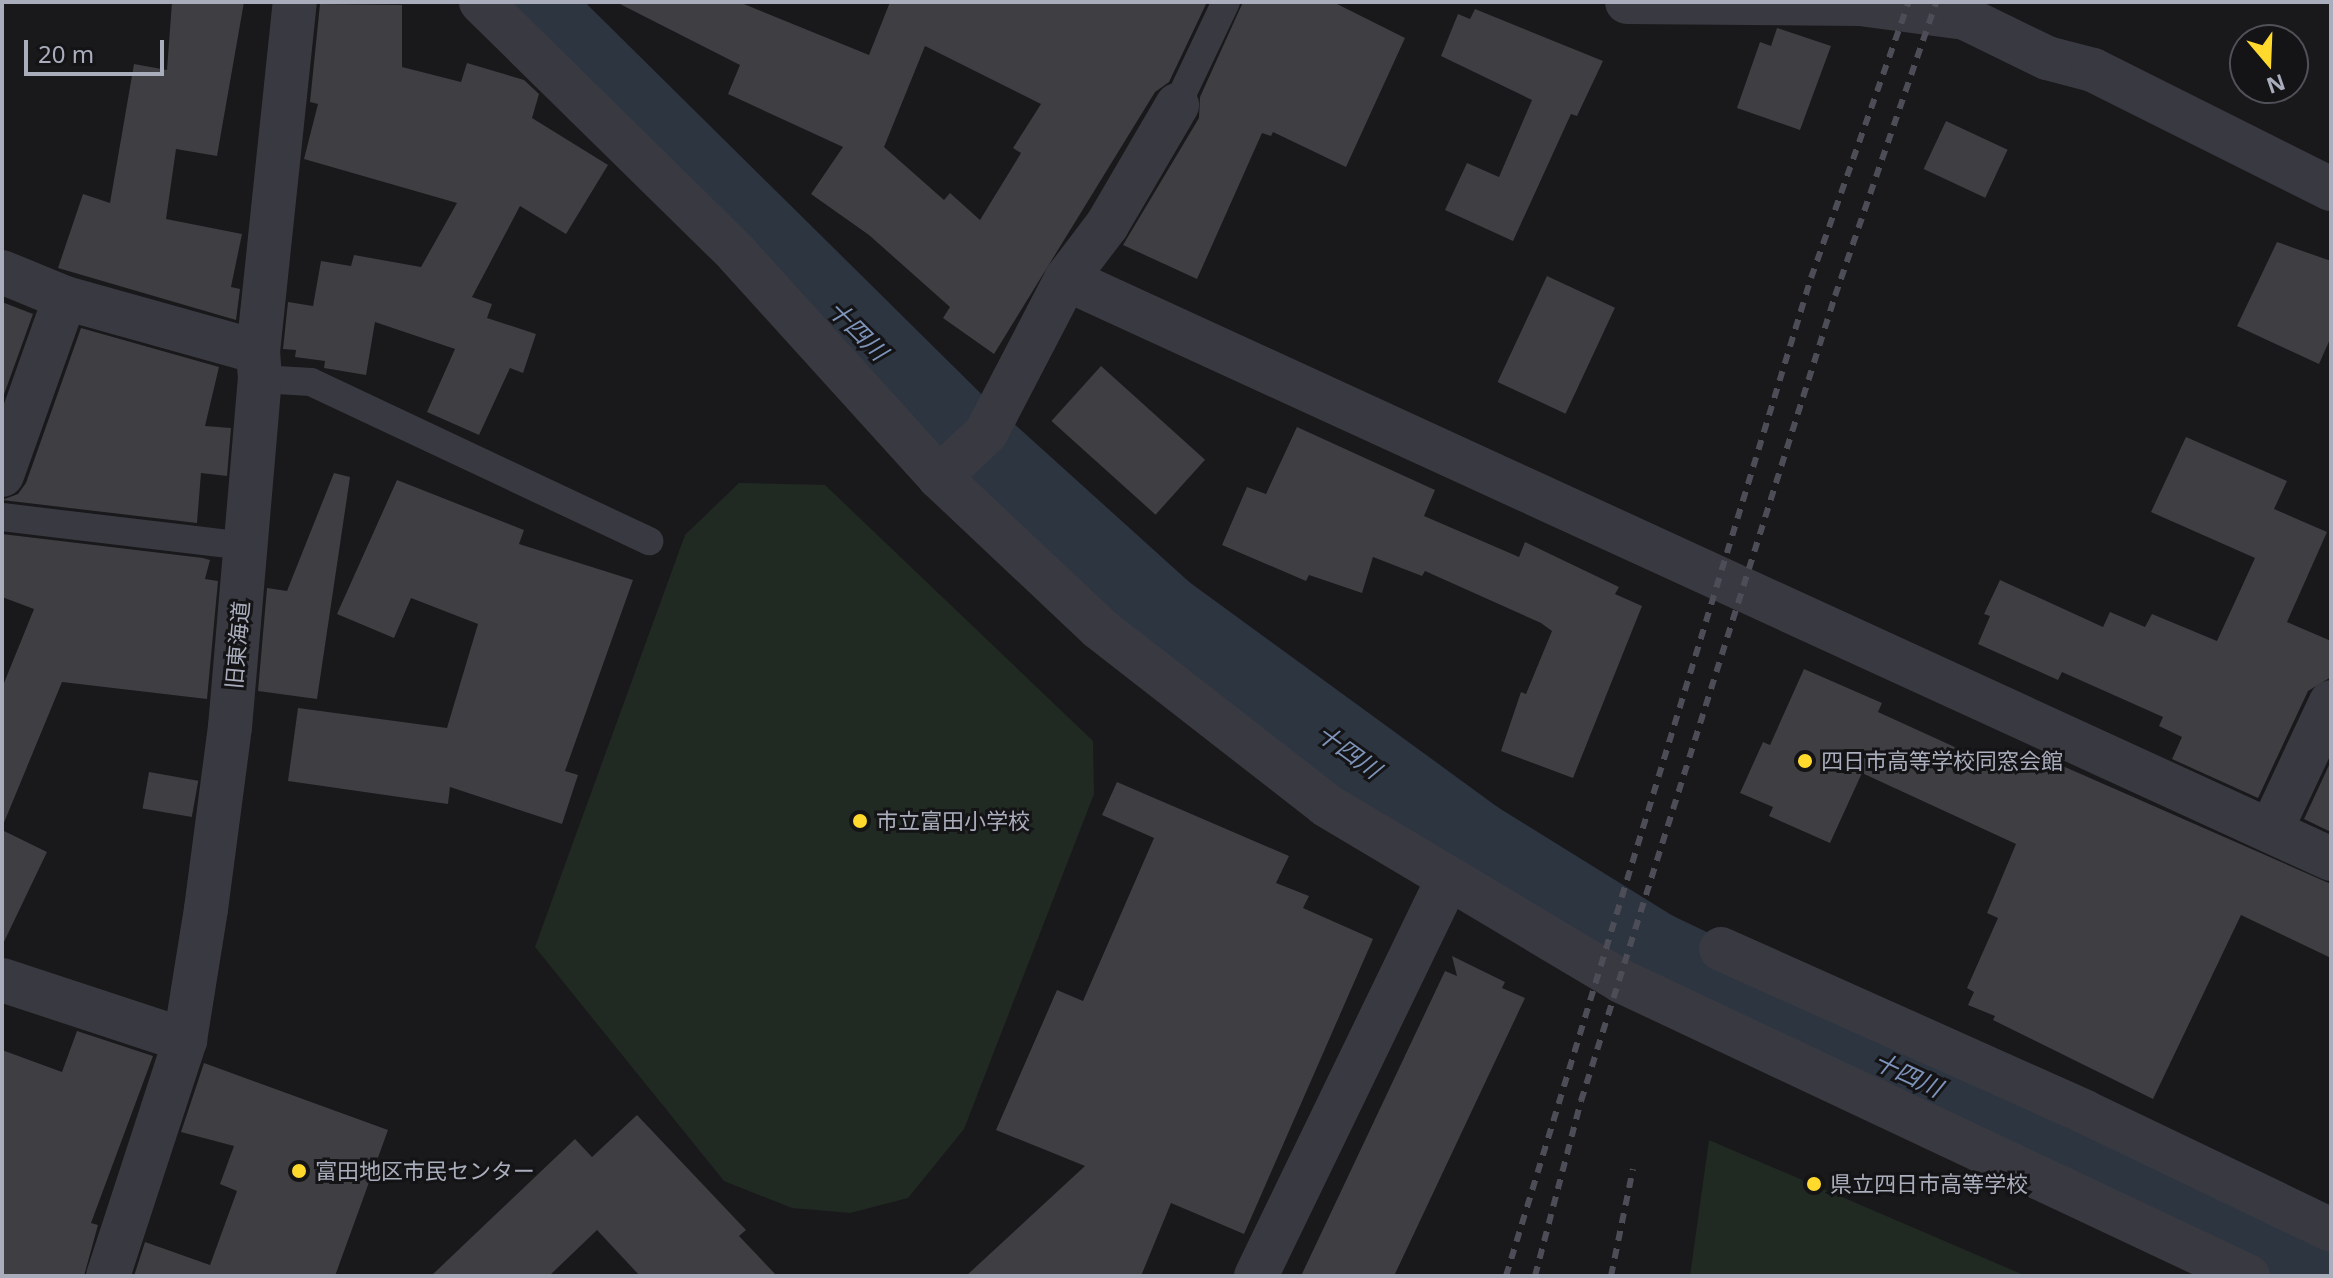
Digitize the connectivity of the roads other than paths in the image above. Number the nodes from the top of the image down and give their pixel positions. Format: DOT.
graph roads {
  1 [pos="295,2"];
  2 [pos="481,2"];
  3 [pos="1226,2"];
  4 [pos="1627,2"];
  5 [pos="1177,105"];
  6 [pos="2331,189"];
  7 [pos="2,272"];
  8 [pos="1066,279"];
  9 [pos="65,298"];
  10 [pos="259,366"];
  11 [pos="946,470"];
  12 [pos="2,475"];
  13 [pos="2,517"];
  14 [pos="649,541"];
  15 [pos="245,546"];
  16 [pos="2331,702"];
  17 [pos="2271,830"];
  18 [pos="2331,859"];
  19 [pos="1447,881"];
  20 [pos="1721,949"];
  21 [pos="2,980"];
  22 [pos="185,1040"];
  23 [pos="2331,1230"];
  24 [pos="108,1276"];
  25 [pos="1256,1276"];
  26 [pos="2248,1276"];
  1 -- 10 [label="street, 旧東海道"];
  2 -- 11 [label="street"];
  3 -- 5 [label="lane"];
  4 -- 6 [label="street"];
  5 -- 8 [label="street"];
  7 -- 9 [label="street"];
  8 -- 11 [label="street"];
  8 -- 17 [label="street"];
  9 -- 10 [label="street"];
  9 -- 12 [label="street"];
  10 -- 14 [label="lane"];
  10 -- 15 [label="street, 旧東海道"];
  11 -- 19 [label="street"];
  13 -- 15 [label="lane"];
  15 -- 22 [label="street, 旧東海道"];
  16 -- 17 [label="street"];
  17 -- 18 [label="street"];
  19 -- 25 [label="street"];
  19 -- 26 [label="street"];
  20 -- 23 [label="street"];
  21 -- 22 [label="street"];
  22 -- 24 [label="street, 旧東海道"];
}
